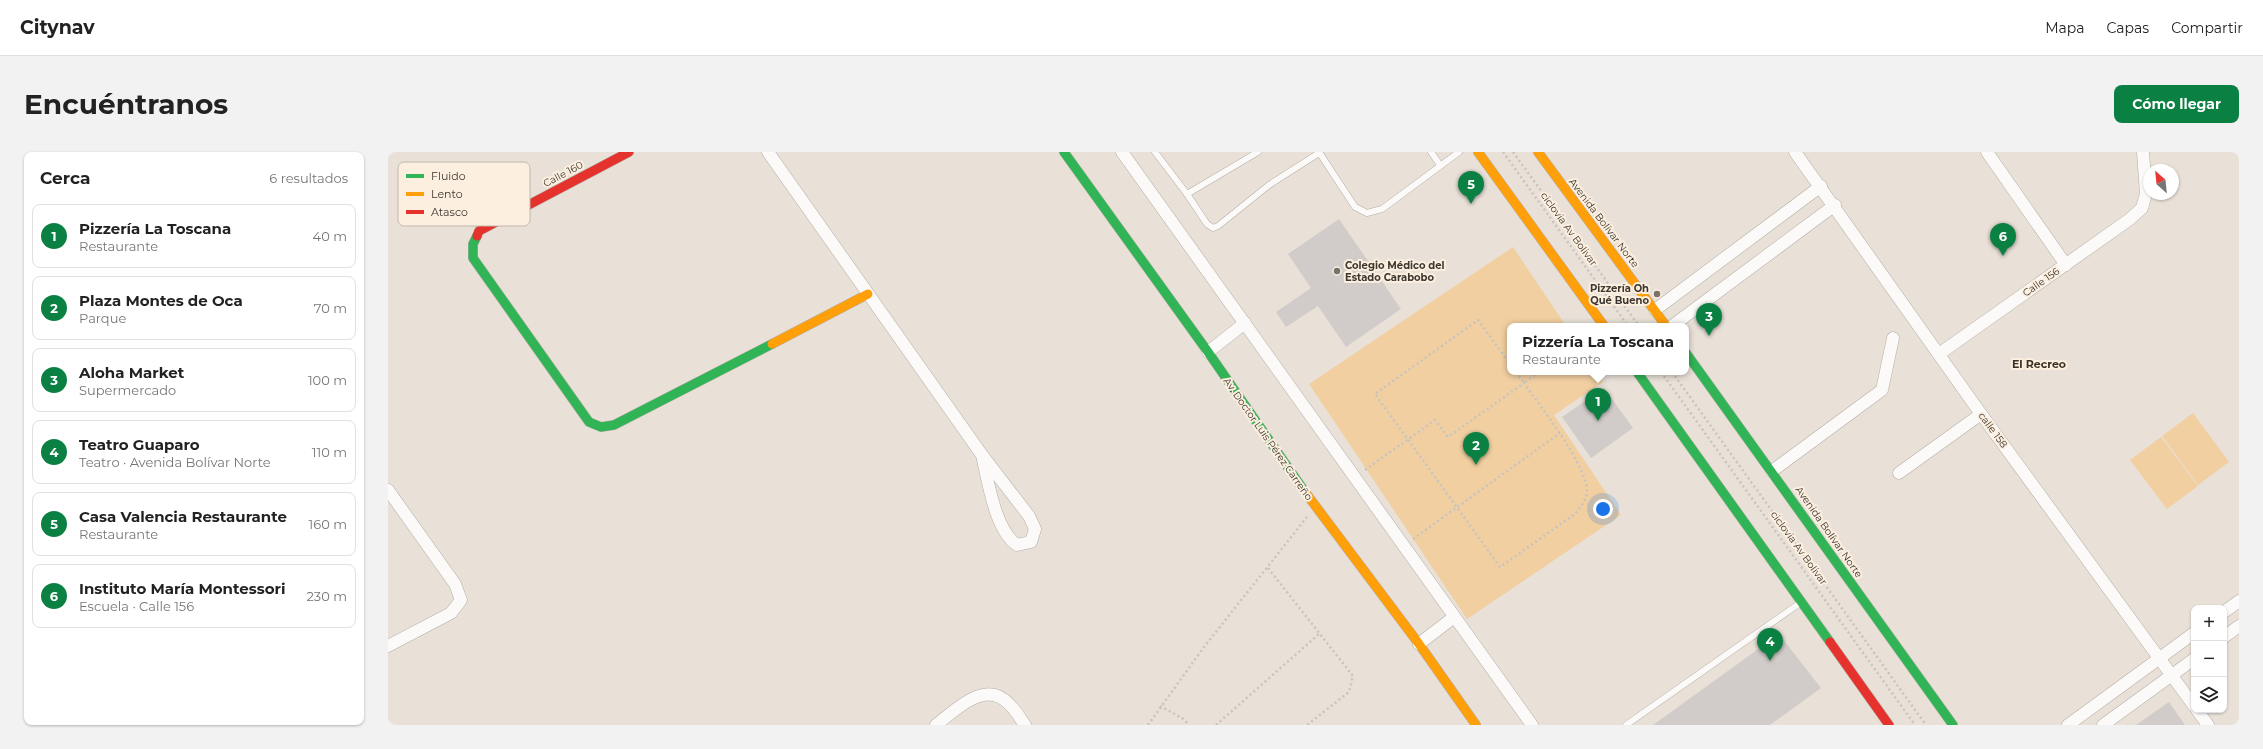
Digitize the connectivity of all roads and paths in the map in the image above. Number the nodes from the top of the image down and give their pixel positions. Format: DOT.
graph roads {
  1 [pos="629,152"];
  2 [pos="768,152"];
  3 [pos="1064,152"];
  4 [pos="1122,152"];
  5 [pos="1155,152"];
  6 [pos="1258,152"];
  7 [pos="1319,152"];
  8 [pos="1431,152"];
  9 [pos="1459,152"];
  10 [pos="1478,152"];
  11 [pos="1503,152"];
  12 [pos="1514,152"];
  13 [pos="1538,152"];
  14 [pos="1795,152"];
  15 [pos="1987,152"];
  16 [pos="2143,152"];
  17 [pos="1440,165"];
  18 [pos="1821,186"];
  19 [pos="1187,194"];
  20 [pos="530,204"];
  21 [pos="1835,205"];
  22 [pos="488,226"];
  23 [pos="2066,265"];
  24 [pos="868,294"];
  25 [pos="1655,310"];
  26 [pos="1245,323"];
  27 [pos="1602,323"];
  28 [pos="1626,323"];
  29 [pos="1637,323"];
  30 [pos="1664,323"];
  31 [pos="1676,323"];
  32 [pos="1894,338"];
  33 [pos="1208,352"];
  34 [pos="1939,354"];
  35 [pos="1689,357"];
  36 [pos="1507,360"];
  37 [pos="1518,375"];
  38 [pos="1535,375"];
  39 [pos="1639,375"];
  40 [pos="1663,375"];
  41 [pos="1674,375"];
  42 [pos="1524,383"];
  43 [pos="1981,414"];
  44 [pos="1560,433"];
  45 [pos="1408,439"];
  46 [pos="982,455"];
  47 [pos="1772,471"];
  48 [pos="1899,473"];
  49 [pos="1355,477"];
  50 [pos="388,490"];
  51 [pos="1315,506"];
  52 [pos="1457,508"];
  53 [pos="1403,546"];
  54 [pos="1268,568"];
  55 [pos="2239,601"];
  56 [pos="1801,602"];
  57 [pos="2227,610"];
  58 [pos="1454,618"];
  59 [pos="2239,626"];
  60 [pos="1320,634"];
  61 [pos="2191,635"];
  62 [pos="2227,635"];
  63 [pos="1419,644"];
  64 [pos="388,646"];
  65 [pos="2160,658"];
  66 [pos="2191,661"];
  67 [pos="2172,675"];
  68 [pos="2191,702"];
  69 [pos="1160,706"];
  70 [pos="2199,713"];
  71 [pos="936,725"];
  72 [pos="1025,725"];
  73 [pos="1148,725"];
  74 [pos="1189,725"];
  75 [pos="1216,725"];
  76 [pos="1307,725"];
  77 [pos="1476,725"];
  78 [pos="1532,725"];
  79 [pos="1626,725"];
  80 [pos="1889,725"];
  81 [pos="1915,725"];
  82 [pos="1926,725"];
  83 [pos="1952,725"];
  84 [pos="2068,725"];
  85 [pos="2103,725"];
  86 [pos="2208,725"];
  1 -- 20 [label="street, Calle 160"];
  2 -- 24 [label="street"];
  3 -- 33 [label="street, Av. Doctor Luis Pérez Carreño"];
  4 -- 26 [label="street"];
  5 -- 19 [label="lane"];
  6 -- 19 [label="lane"];
  7 -- 17 [label="lane"];
  7 -- 19 [label="lane"];
  8 -- 17 [label="lane"];
  9 -- 17 [label="lane"];
  10 -- 27 [label="street"];
  11 -- 28 [label="path, ciclovia Av Bolivar"];
  12 -- 29 [label="path, ciclovia Av Bolivar"];
  13 -- 25 [label="street, Avenida Bolívar Norte"];
  14 -- 18 [label="street, calle 158"];
  15 -- 23 [label="street"];
  16 -- 23 [label="street, Calle 156"];
  18 -- 21 [label="street, calle 158"];
  18 -- 25 [label="street"];
  21 -- 31 [label="street"];
  21 -- 34 [label="street, calle 158"];
  22 -- 24 [label="street, Calle 160"];
  23 -- 34 [label="street, Calle 156"];
  24 -- 46 [label="street"];
  25 -- 30 [label="street, Avenida Bolívar Norte"];
  26 -- 33 [label="street"];
  26 -- 49 [label="street"];
  32 -- 47 [label="street"];
  33 -- 51 [label="street, Av. Doctor Luis Pérez Carreño"];
  34 -- 43 [label="street, calle 158"];
  35 -- 47 [label="street, Avenida Bolívar Norte"];
  36 -- 45 [label="path"];
  37 -- 42 [label="path"];
  38 -- 42 [label="path"];
  39 -- 56 [label="street"];
  40 -- 81 [label="path, ciclovia Av Bolivar"];
  41 -- 82 [label="path, ciclovia Av Bolivar"];
  42 -- 44 [label="path"];
  42 -- 45 [label="path"];
  43 -- 48 [label="street"];
  43 -- 65 [label="street, calle 158"];
  44 -- 52 [label="path"];
  44 -- 52 [label="path"];
  45 -- 49 [label="path"];
  45 -- 52 [label="path"];
  46 -- 46 [label="street"];
  47 -- 83 [label="street, Avenida Bolívar Norte"];
  49 -- 53 [label="street"];
  50 -- 64 [label="street"];
  51 -- 54 [label="path"];
  51 -- 63 [label="street, Av. Doctor Luis Pérez Carreño"];
  52 -- 53 [label="path"];
  53 -- 58 [label="street"];
  54 -- 60 [label="path"];
  54 -- 69 [label="path"];
  55 -- 57 [label="street"];
  56 -- 79 [label="lane"];
  56 -- 80 [label="street"];
  58 -- 63 [label="street"];
  58 -- 78 [label="street"];
  59 -- 62 [label="street"];
  60 -- 75 [label="path"];
  60 -- 76 [label="path"];
  61 -- 65 [label="street"];
  63 -- 77 [label="street, Av. Doctor Luis Pérez Carreño"];
  65 -- 67 [label="street, calle 158"];
  65 -- 84 [label="street"];
  66 -- 67 [label="street"];
  67 -- 68 [label="street, calle 158"];
  67 -- 85 [label="street"];
  69 -- 73 [label="path"];
  69 -- 74 [label="path"];
  70 -- 86 [label="street"];
  71 -- 72 [label="street"];
}
